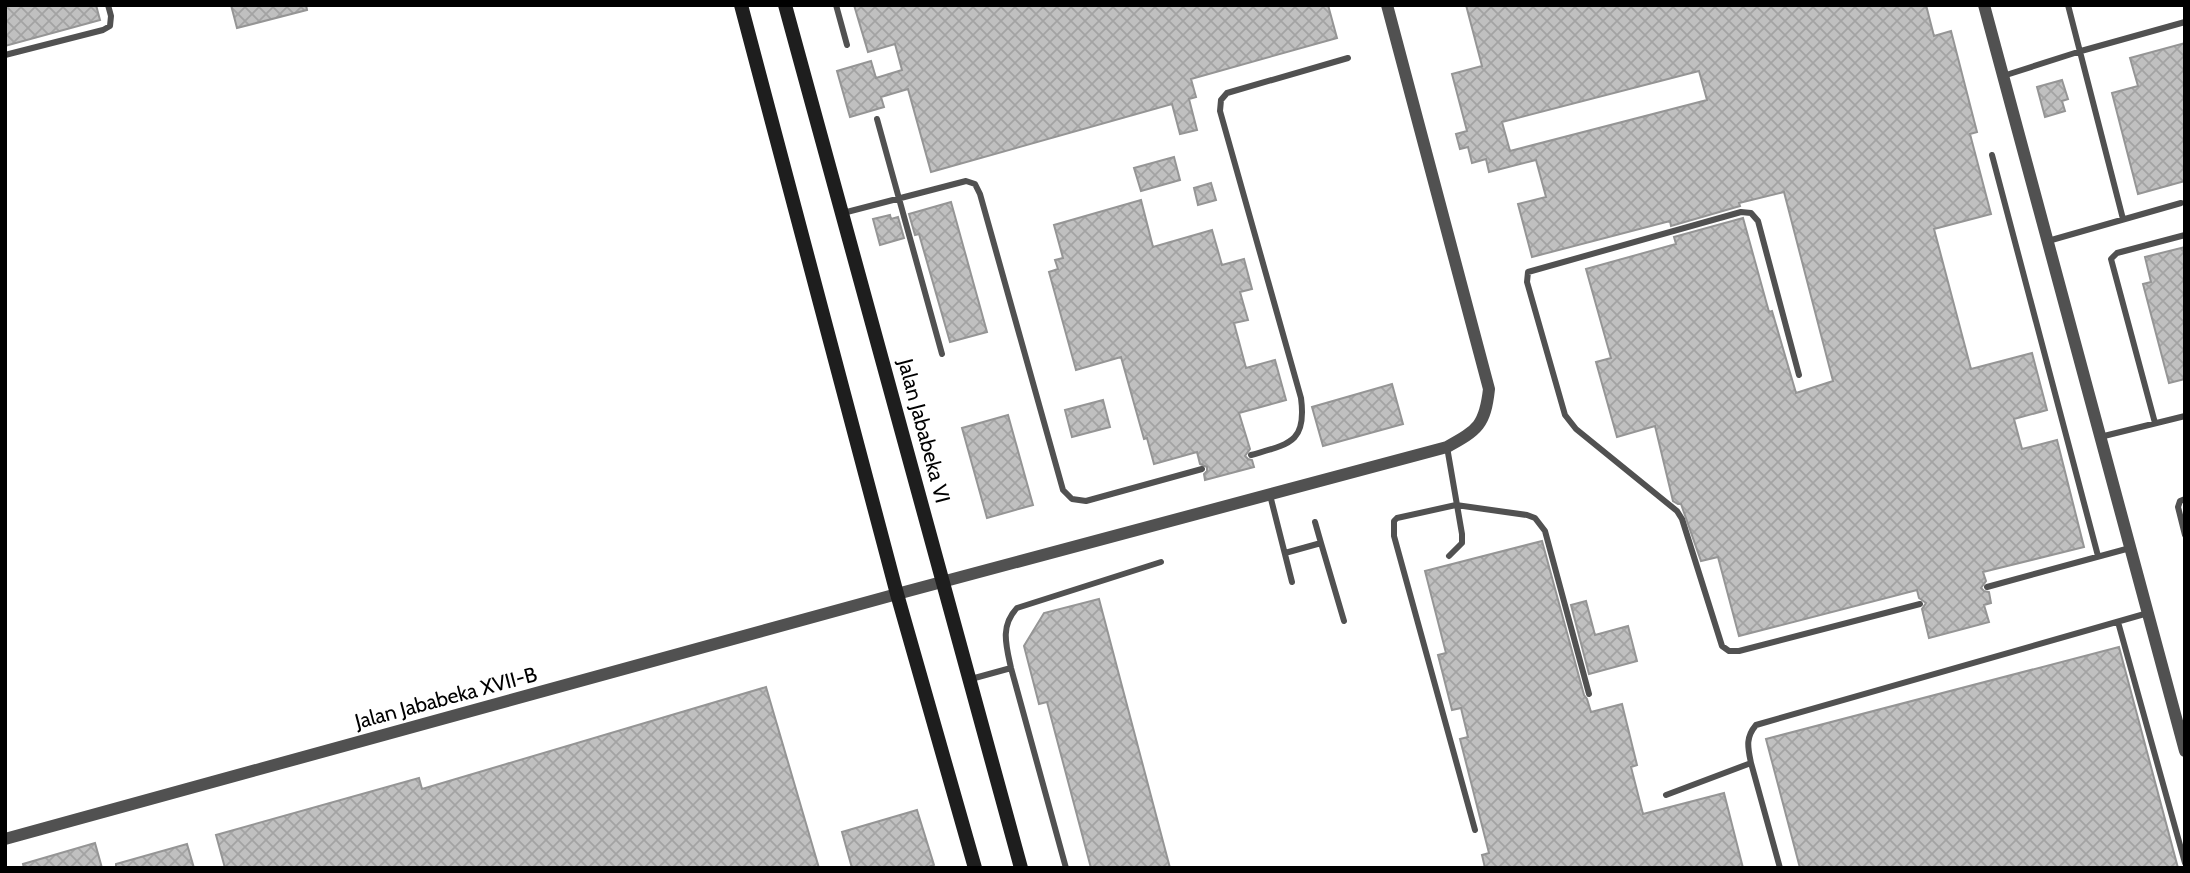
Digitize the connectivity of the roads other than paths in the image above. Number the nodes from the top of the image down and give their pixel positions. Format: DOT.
graph roads {
  1 [pos="108,5"];
  2 [pos="741,5"];
  3 [pos="785,5"];
  4 [pos="836,5"];
  5 [pos="1387,5"];
  6 [pos="1984,5"];
  7 [pos="2068,5"];
  8 [pos="2185,22"];
  9 [pos="847,45"];
  10 [pos="2081,51"];
  11 [pos="5,55"];
  12 [pos="1348,58"];
  13 [pos="2003,76"];
  14 [pos="877,119"];
  15 [pos="1992,155"];
  16 [pos="898,198"];
  17 [pos="2181,203"];
  18 [pos="843,214"];
  19 [pos="2123,219"];
  20 [pos="2185,235"];
  21 [pos="2048,241"];
  22 [pos="942,354"];
  23 [pos="1799,375"];
  24 [pos="2185,416"];
  25 [pos="2155,423"];
  26 [pos="2100,437"];
  27 [pos="1447,447"];
  28 [pos="1251,454"];
  29 [pos="1202,469"];
  30 [pos="1270,495"];
  31 [pos="2185,499"];
  32 [pos="1456,505"];
  33 [pos="1315,522"];
  34 [pos="2185,535"];
  35 [pos="1321,543"];
  36 [pos="2130,548"];
  37 [pos="1285,553"];
  38 [pos="1449,556"];
  39 [pos="2098,556"];
  40 [pos="1161,562"];
  41 [pos="943,582"];
  42 [pos="1292,582"];
  43 [pos="1987,587"];
  44 [pos="897,594"];
  45 [pos="1920,604"];
  46 [pos="2148,613"];
  47 [pos="1344,621"];
  48 [pos="2119,622"];
  49 [pos="1011,668"];
  50 [pos="969,679"];
  51 [pos="1589,694"];
  52 [pos="2185,751"];
  53 [pos="1751,763"];
  54 [pos="1666,795"];
  55 [pos="1475,830"];
  56 [pos="5,839"];
  57 [pos="2185,863"];
  58 [pos="975,868"];
  59 [pos="1021,868"];
  60 [pos="1066,868"];
  61 [pos="1780,868"];
  1 -- 11 [label="lane"];
  2 -- 44 [label="street"];
  3 -- 18 [label="street, Jalan Jababeka VI"];
  4 -- 9 [label="lane"];
  5 -- 27 [label="street, Jalan Jababeka XVII-B"];
  6 -- 13 [label="street"];
  7 -- 10 [label="lane"];
  8 -- 10 [label="lane"];
  10 -- 13 [label="lane"];
  10 -- 19 [label="lane"];
  12 -- 28 [label="lane"];
  13 -- 21 [label="street"];
  14 -- 16 [label="lane"];
  15 -- 39 [label="lane"];
  16 -- 18 [label="lane"];
  16 -- 22 [label="lane"];
  16 -- 29 [label="lane"];
  17 -- 19 [label="lane"];
  18 -- 41 [label="street, Jalan Jababeka VI"];
  19 -- 21 [label="lane"];
  20 -- 25 [label="lane"];
  21 -- 26 [label="street"];
  23 -- 45 [label="lane"];
  24 -- 25 [label="lane"];
  25 -- 26 [label="lane"];
  26 -- 36 [label="street"];
  27 -- 30 [label="street, Jalan Jababeka XVII-B"];
  27 -- 32 [label="lane"];
  30 -- 37 [label="lane"];
  30 -- 41 [label="street, Jalan Jababeka XVII-B"];
  31 -- 34 [label="lane"];
  32 -- 38 [label="lane"];
  32 -- 51 [label="lane"];
  32 -- 55 [label="lane"];
  33 -- 35 [label="lane"];
  35 -- 37 [label="lane"];
  35 -- 47 [label="lane"];
  36 -- 39 [label="lane"];
  36 -- 46 [label="street"];
  37 -- 42 [label="lane"];
  39 -- 43 [label="lane"];
  40 -- 49 [label="lane"];
  41 -- 44 [label="street, Jalan Jababeka XVII-B"];
  41 -- 50 [label="street, Jalan Jababeka VI"];
  44 -- 56 [label="street, Jalan Jababeka XVII-B"];
  44 -- 58 [label="street"];
  46 -- 48 [label="lane"];
  46 -- 52 [label="street"];
  48 -- 53 [label="lane"];
  48 -- 57 [label="lane"];
  49 -- 50 [label="lane"];
  49 -- 60 [label="lane"];
  50 -- 59 [label="street, Jalan Jababeka VI"];
  53 -- 54 [label="lane"];
  53 -- 61 [label="lane"];
}
